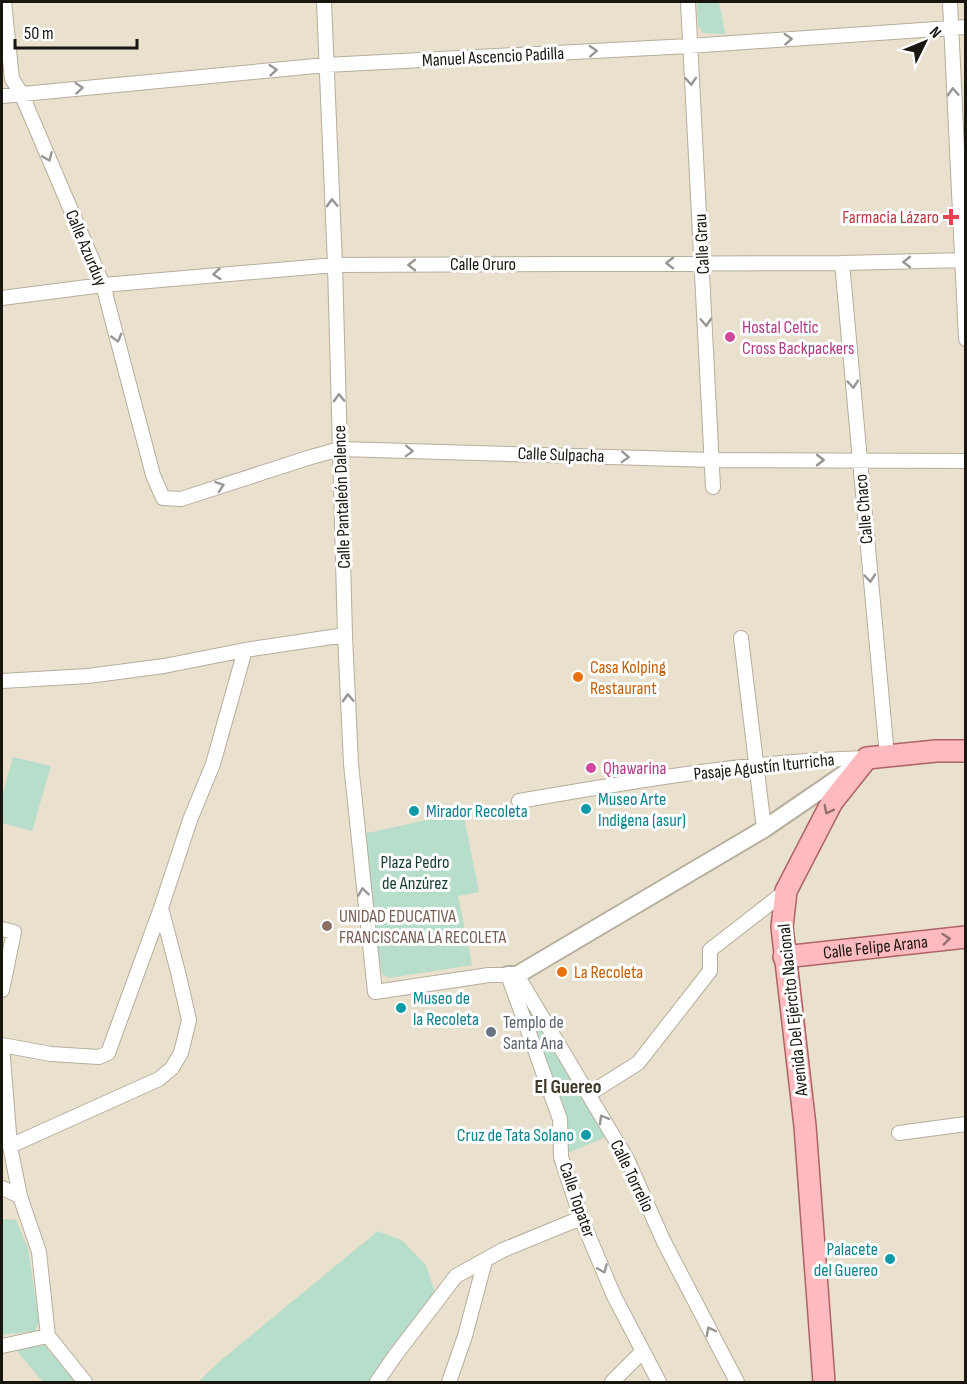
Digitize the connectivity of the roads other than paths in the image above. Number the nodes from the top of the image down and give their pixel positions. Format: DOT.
graph roads {
  1 [pos="4,2"];
  2 [pos="324,2"];
  3 [pos="688,2"];
  4 [pos="950,2"];
  5 [pos="950,27"];
  6 [pos="966,27"];
  7 [pos="689,46"];
  8 [pos="326,65"];
  9 [pos="21,93"];
  10 [pos="2,96"];
  11 [pos="964,261"];
  12 [pos="703,263"];
  13 [pos="842,263"];
  14 [pos="335,265"];
  15 [pos="103,285"];
  16 [pos="2,298"];
  17 [pos="966,339"];
  18 [pos="340,449"];
  19 [pos="712,460"];
  20 [pos="860,460"];
  21 [pos="966,461"];
  22 [pos="713,487"];
  23 [pos="163,498"];
  24 [pos="345,635"];
  25 [pos="741,638"];
  26 [pos="244,650"];
  27 [pos="2,681"];
  28 [pos="966,751"];
  29 [pos="877,757"];
  30 [pos="756,764"];
  31 [pos="519,801"];
  32 [pos="764,829"];
  33 [pos="786,891"];
  34 [pos="161,908"];
  35 [pos="2,929"];
  36 [pos="966,937"];
  37 [pos="784,957"];
  38 [pos="513,975"];
  39 [pos="2,990"];
  40 [pos="2,1045"];
  41 [pos="589,1094"];
  42 [pos="966,1124"];
  43 [pos="899,1133"];
  44 [pos="10,1146"];
  45 [pos="2,1188"];
  46 [pos="20,1196"];
  47 [pos="581,1218"];
  48 [pos="485,1261"];
  49 [pos="48,1336"];
  50 [pos="2,1346"];
  51 [pos="642,1352"];
  52 [pos="85,1383"];
  53 [pos="377,1383"];
  54 [pos="449,1383"];
  55 [pos="612,1383"];
  56 [pos="659,1383"];
  57 [pos="737,1383"];
  58 [pos="824,1383"];
  1 -- 9 [label="street, Calle Azurduy"];
  2 -- 8 [label="street, Calle Pantaleón Dalence"];
  3 -- 7 [label="street, Calle Grau"];
  4 -- 5 [label="street"];
  5 -- 6 [label="street, Manuel Ascencio Padilla"];
  7 -- 5 [label="street, Manuel Ascencio Padilla, one-way"];
  11 -- 5 [label="street, one-way"];
  8 -- 7 [label="street, Manuel Ascencio Padilla, one-way"];
  7 -- 12 [label="street, Calle Grau, one-way"];
  9 -- 8 [label="street, Manuel Ascencio Padilla, one-way"];
  14 -- 8 [label="street, Calle Pantaleón Dalence, one-way"];
  9 -- 10 [label="street, Manuel Ascencio Padilla"];
  9 -- 15 [label="street, Calle Azurduy, one-way"];
  11 -- 13 [label="street, Calle Oruro, one-way"];
  11 -- 17 [label="street"];
  12 -- 13 [label="street, Calle Oruro"];
  12 -- 14 [label="street, Calle Oruro, one-way"];
  12 -- 19 [label="street, Calle Grau, one-way"];
  13 -- 20 [label="street, Calle Chaco, one-way"];
  14 -- 15 [label="street, Calle Oruro, one-way"];
  18 -- 14 [label="street, Calle Pantaleón Dalence, one-way"];
  15 -- 16 [label="street, Calle Oruro"];
  15 -- 23 [label="street, Calle Azurduy, one-way"];
  18 -- 19 [label="street, Calle Sulpacha, one-way"];
  23 -- 18 [label="street, Calle Sulpacha, one-way"];
  18 -- 24 [label="street, Calle Pantaleón Dalence"];
  19 -- 20 [label="street, Calle Sulpacha, one-way"];
  19 -- 22 [label="street, Calle Grau"];
  20 -- 21 [label="street, Calle Sulpacha"];
  20 -- 29 [label="street, Calle Chaco, one-way"];
  24 -- 26 [label="street"];
  38 -- 24 [label="street, Calle Pantaleón Dalence, one-way"];
  25 -- 30 [label="street"];
  26 -- 27 [label="street"];
  26 -- 34 [label="street"];
  28 -- 29 [label="main road"];
  29 -- 30 [label="street, Pasaje Agustín Iturricha"];
  29 -- 32 [label="street"];
  29 -- 33 [label="main road, Avenida Del Ejército Nacional, one-way"];
  30 -- 31 [label="street, Pasaje Agustín Iturricha"];
  30 -- 32 [label="street"];
  32 -- 38 [label="street"];
  33 -- 37 [label="main road, Avenida Del Ejército Nacional"];
  33 -- 41 [label="street"];
  34 -- 40 [label="street"];
  34 -- 44 [label="street"];
  35 -- 39 [label="street"];
  37 -- 36 [label="main road, Calle Felipe Arana, one-way"];
  37 -- 58 [label="main road, Avenida Del Ejército Nacional"];
  38 -- 41 [label="street, Calle Torrelio"];
  38 -- 47 [label="street, Calle Topater"];
  40 -- 44 [label="street"];
  57 -- 41 [label="street, Calle Torrelio, one-way"];
  42 -- 43 [label="street"];
  44 -- 46 [label="street"];
  45 -- 46 [label="street"];
  46 -- 49 [label="street"];
  47 -- 48 [label="street"];
  47 -- 51 [label="street, Calle Topater, one-way"];
  48 -- 53 [label="street"];
  48 -- 54 [label="street"];
  49 -- 50 [label="street"];
  49 -- 52 [label="street"];
  51 -- 55 [label="street"];
  51 -- 56 [label="street, Calle Topater"];
}
